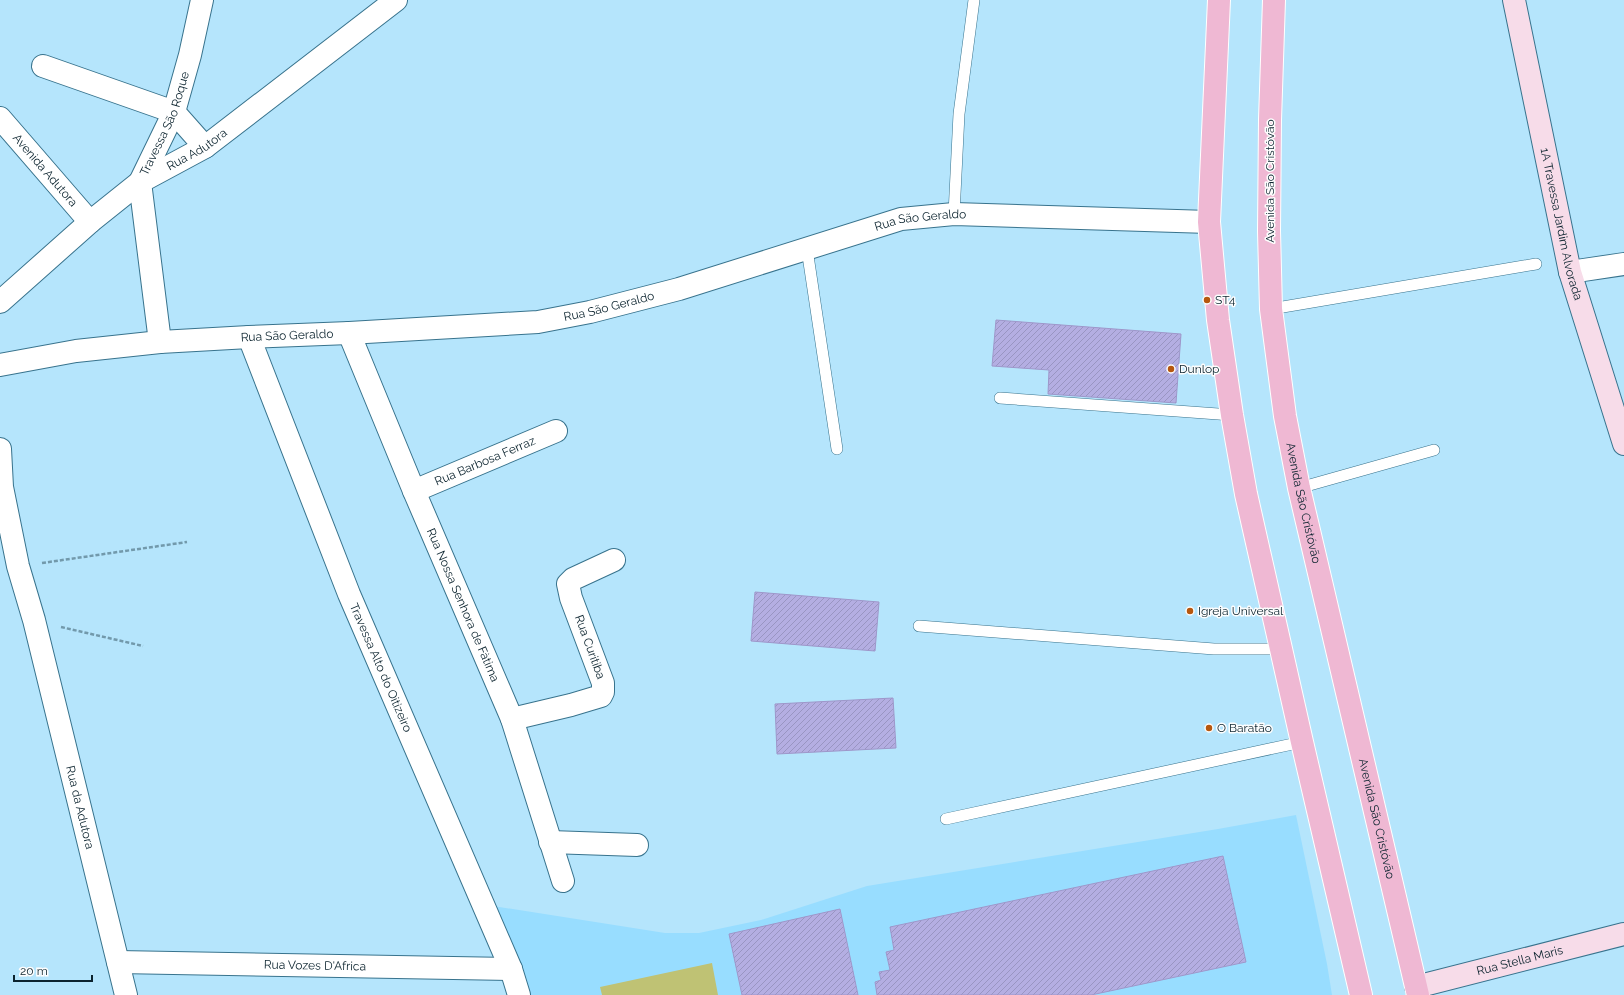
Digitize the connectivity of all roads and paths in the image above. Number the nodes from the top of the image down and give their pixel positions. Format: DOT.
graph roads {
  1 [pos="202,0"];
  2 [pos="396,0"];
  3 [pos="974,0"];
  4 [pos="1219,0"];
  5 [pos="1274,0"];
  6 [pos="1514,0"];
  7 [pos="43,66"];
  8 [pos="174,112"];
  9 [pos="0,118"];
  10 [pos="206,146"];
  11 [pos="140,182"];
  12 [pos="954,214"];
  13 [pos="90,222"];
  14 [pos="1210,222"];
  15 [pos="807,249"];
  16 [pos="1536,264"];
  17 [pos="1624,264"];
  18 [pos="1570,272"];
  19 [pos="0,302"];
  20 [pos="1271,309"];
  21 [pos="349,333"];
  22 [pos="250,336"];
  23 [pos="160,342"];
  24 [pos="0,365"];
  25 [pos="1000,398"];
  26 [pos="1232,415"];
  27 [pos="556,431"];
  28 [pos="1624,444"];
  29 [pos="0,449"];
  30 [pos="837,450"];
  31 [pos="1434,450"];
  32 [pos="1299,488"];
  33 [pos="1,489"];
  34 [pos="414,491"];
  35 [pos="188,542"];
  36 [pos="614,560"];
  37 [pos="18,566"];
  38 [pos="34,620"];
  39 [pos="919,626"];
  40 [pos="143,646"];
  41 [pos="1280,649"];
  42 [pos="512,719"];
  43 [pos="1302,742"];
  44 [pos="946,819"];
  45 [pos="550,842"];
  46 [pos="637,845"];
  47 [pos="563,881"];
  48 [pos="1624,934"];
  49 [pos="118,962"];
  50 [pos="511,969"];
  51 [pos="1417,991"];
  52 [pos="126,995"];
  53 [pos="519,995"];
  54 [pos="1361,995"];
  1 -- 8 [label="street, Travessa São Roque"];
  2 -- 10 [label="street, Rua Adutora"];
  3 -- 12 [label="lane"];
  4 -- 14 [label="main road"];
  5 -- 20 [label="main road, Avenida São Cristóvão"];
  6 -- 18 [label="street, 1A Travessa Jardim Alvorada"];
  7 -- 8 [label="street"];
  8 -- 10 [label="street"];
  8 -- 11 [label="street, Travessa São Roque"];
  9 -- 13 [label="street, Avenida Adutora"];
  10 -- 11 [label="street, Rua Adutora"];
  11 -- 13 [label="street, Rua Adutora"];
  11 -- 23 [label="street, Travessa São Roque"];
  12 -- 14 [label="street, Rua São Geraldo"];
  12 -- 15 [label="street, Rua São Geraldo"];
  13 -- 19 [label="street, Rua Adutora"];
  14 -- 26 [label="main road"];
  15 -- 21 [label="street, Rua São Geraldo"];
  15 -- 30 [label="lane"];
  16 -- 20 [label="lane"];
  17 -- 18 [label="street"];
  18 -- 28 [label="street, 1A Travessa Jardim Alvorada"];
  20 -- 32 [label="main road, Avenida São Cristóvão"];
  21 -- 22 [label="street, Rua São Geraldo"];
  21 -- 34 [label="street, Rua Nossa Senhora de Fàtima"];
  22 -- 23 [label="street, Rua São Geraldo"];
  22 -- 50 [label="street, Travessa Alto do Oitizeiro"];
  23 -- 24 [label="street, Rua São Geraldo"];
  25 -- 26 [label="lane"];
  26 -- 41 [label="main road"];
  27 -- 34 [label="street, Rua Barbosa Ferraz"];
  29 -- 33 [label="street, Rua da Adutora"];
  31 -- 32 [label="lane"];
  32 -- 51 [label="main road, Avenida São Cristóvão"];
  33 -- 37 [label="street, Rua da Adutora"];
  34 -- 42 [label="street, Rua Nossa Senhora de Fàtima"];
  35 -- 37 [label="path"];
  36 -- 42 [label="street, Rua Curitiba"];
  37 -- 38 [label="street, Rua da Adutora"];
  38 -- 40 [label="path"];
  38 -- 49 [label="street, Rua da Adutora"];
  39 -- 41 [label="lane"];
  41 -- 43 [label="main road"];
  42 -- 45 [label="street, Rua Nossa Senhora de Fàtima"];
  43 -- 44 [label="lane"];
  43 -- 54 [label="main road"];
  45 -- 46 [label="street"];
  45 -- 47 [label="street, Rua Nossa Senhora de Fàtima"];
  48 -- 51 [label="street, Rua Stella Maris"];
  49 -- 50 [label="street, Rua Vozes D'Africa"];
  49 -- 52 [label="street, Rua da Adutora"];
  50 -- 53 [label="street, Travessa Alto do Oitizeiro"];
}
